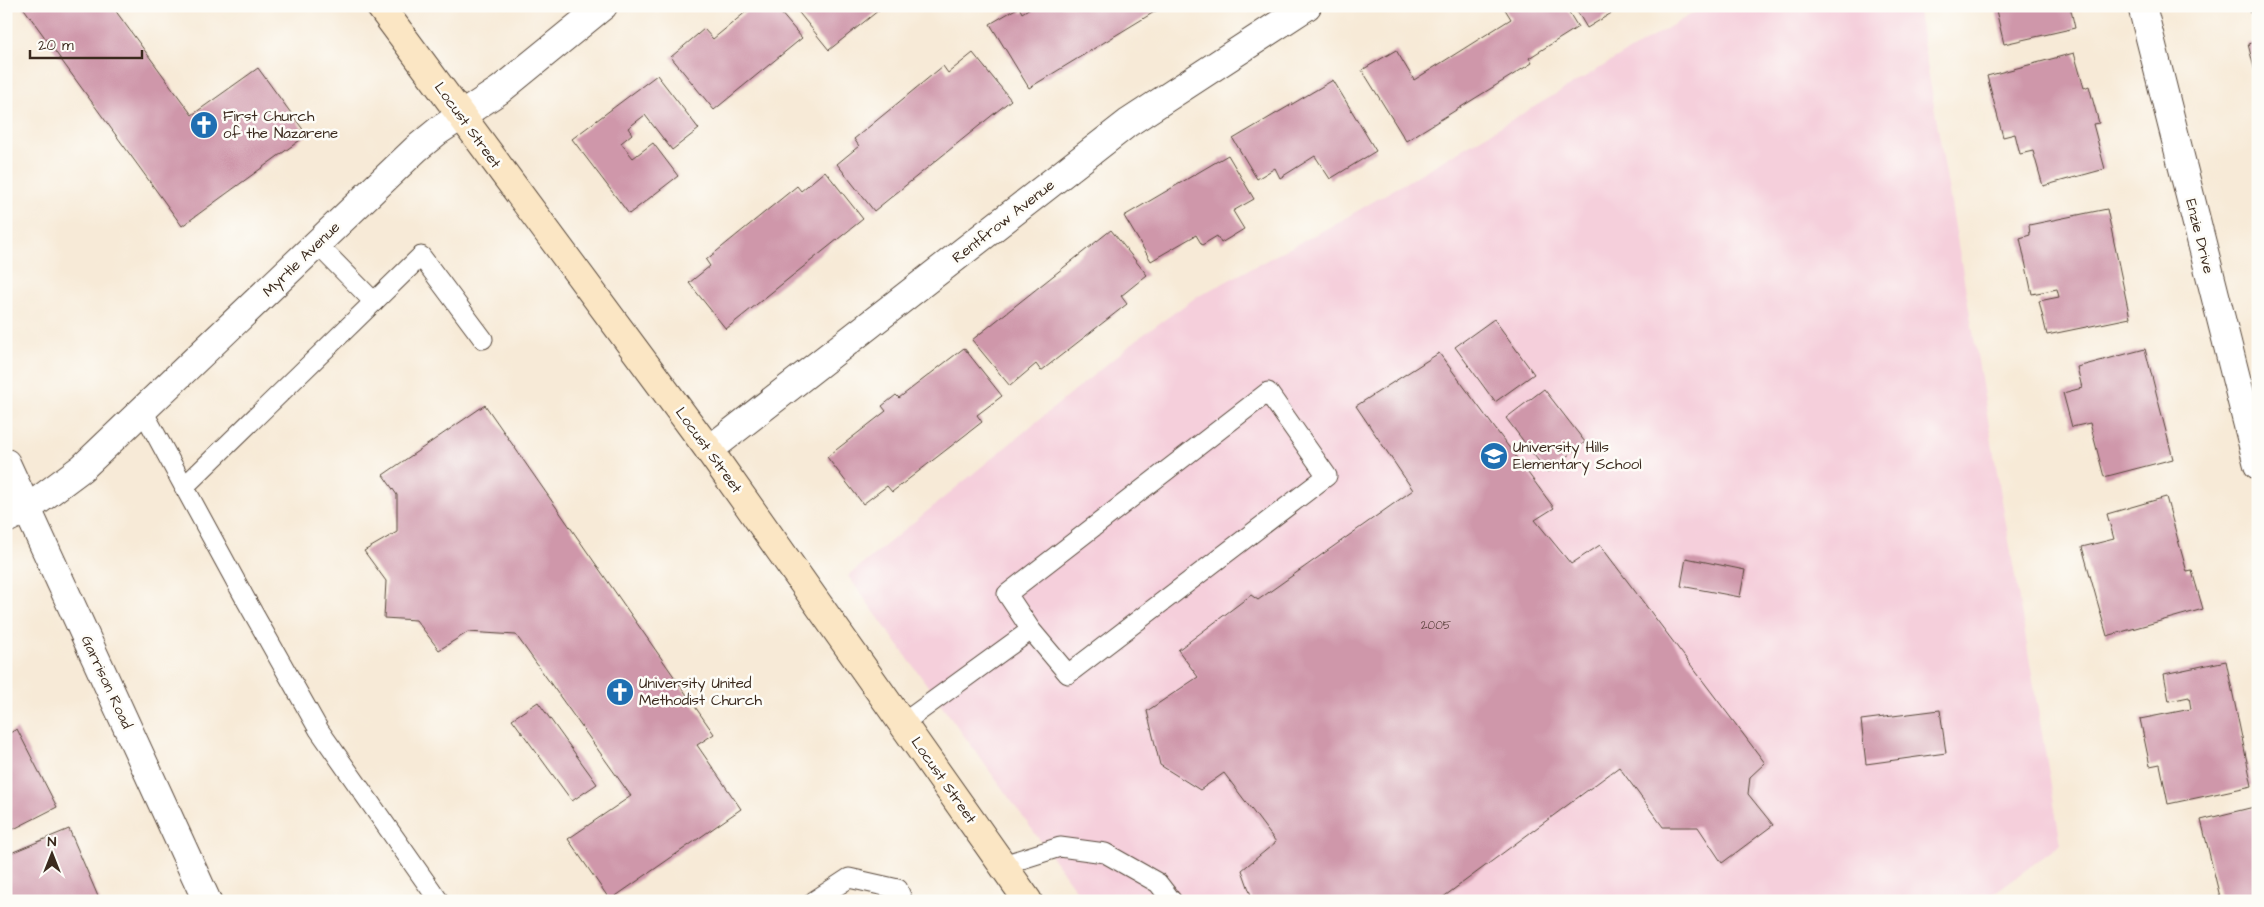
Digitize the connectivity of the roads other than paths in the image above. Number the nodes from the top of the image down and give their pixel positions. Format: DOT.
graph roads {
  1 [pos="380,6"];
  2 [pos="603,6"];
  3 [pos="1307,6"];
  4 [pos="2142,6"];
  5 [pos="460,116"];
  6 [pos="317,244"];
  7 [pos="374,302"];
  8 [pos="483,339"];
  9 [pos="143,411"];
  10 [pos="709,450"];
  11 [pos="6,463"];
  12 [pos="2258,465"];
  13 [pos="184,487"];
  14 [pos="17,514"];
  15 [pos="1031,630"];
  16 [pos="904,723"];
  17 [pos="1003,865"];
  18 [pos="207,901"];
  19 [pos="439,901"];
  20 [pos="814,901"];
  21 [pos="903,901"];
  22 [pos="1028,901"];
  23 [pos="1172,901"];
  1 -- 5 [label="street, Locust Street"];
  2 -- 5 [label="street, Myrtle Avenue"];
  3 -- 10 [label="street, Rentfrow Avenue"];
  4 -- 12 [label="street, Enzie Drive"];
  5 -- 6 [label="street, Myrtle Avenue"];
  5 -- 10 [label="street, Locust Street"];
  6 -- 7 [label="lane"];
  6 -- 9 [label="street, Myrtle Avenue"];
  7 -- 8 [label="lane"];
  7 -- 13 [label="lane"];
  9 -- 13 [label="lane"];
  9 -- 14 [label="street, Myrtle Avenue"];
  10 -- 16 [label="street, Locust Street"];
  11 -- 14 [label="street, Garrison Road"];
  13 -- 19 [label="lane"];
  14 -- 18 [label="street, Garrison Road"];
  15 -- 15 [label="lane"];
  15 -- 16 [label="lane"];
  16 -- 17 [label="street, Locust Street"];
  17 -- 22 [label="street, Locust Street"];
  17 -- 23 [label="lane"];
  20 -- 21 [label="lane"];
}
